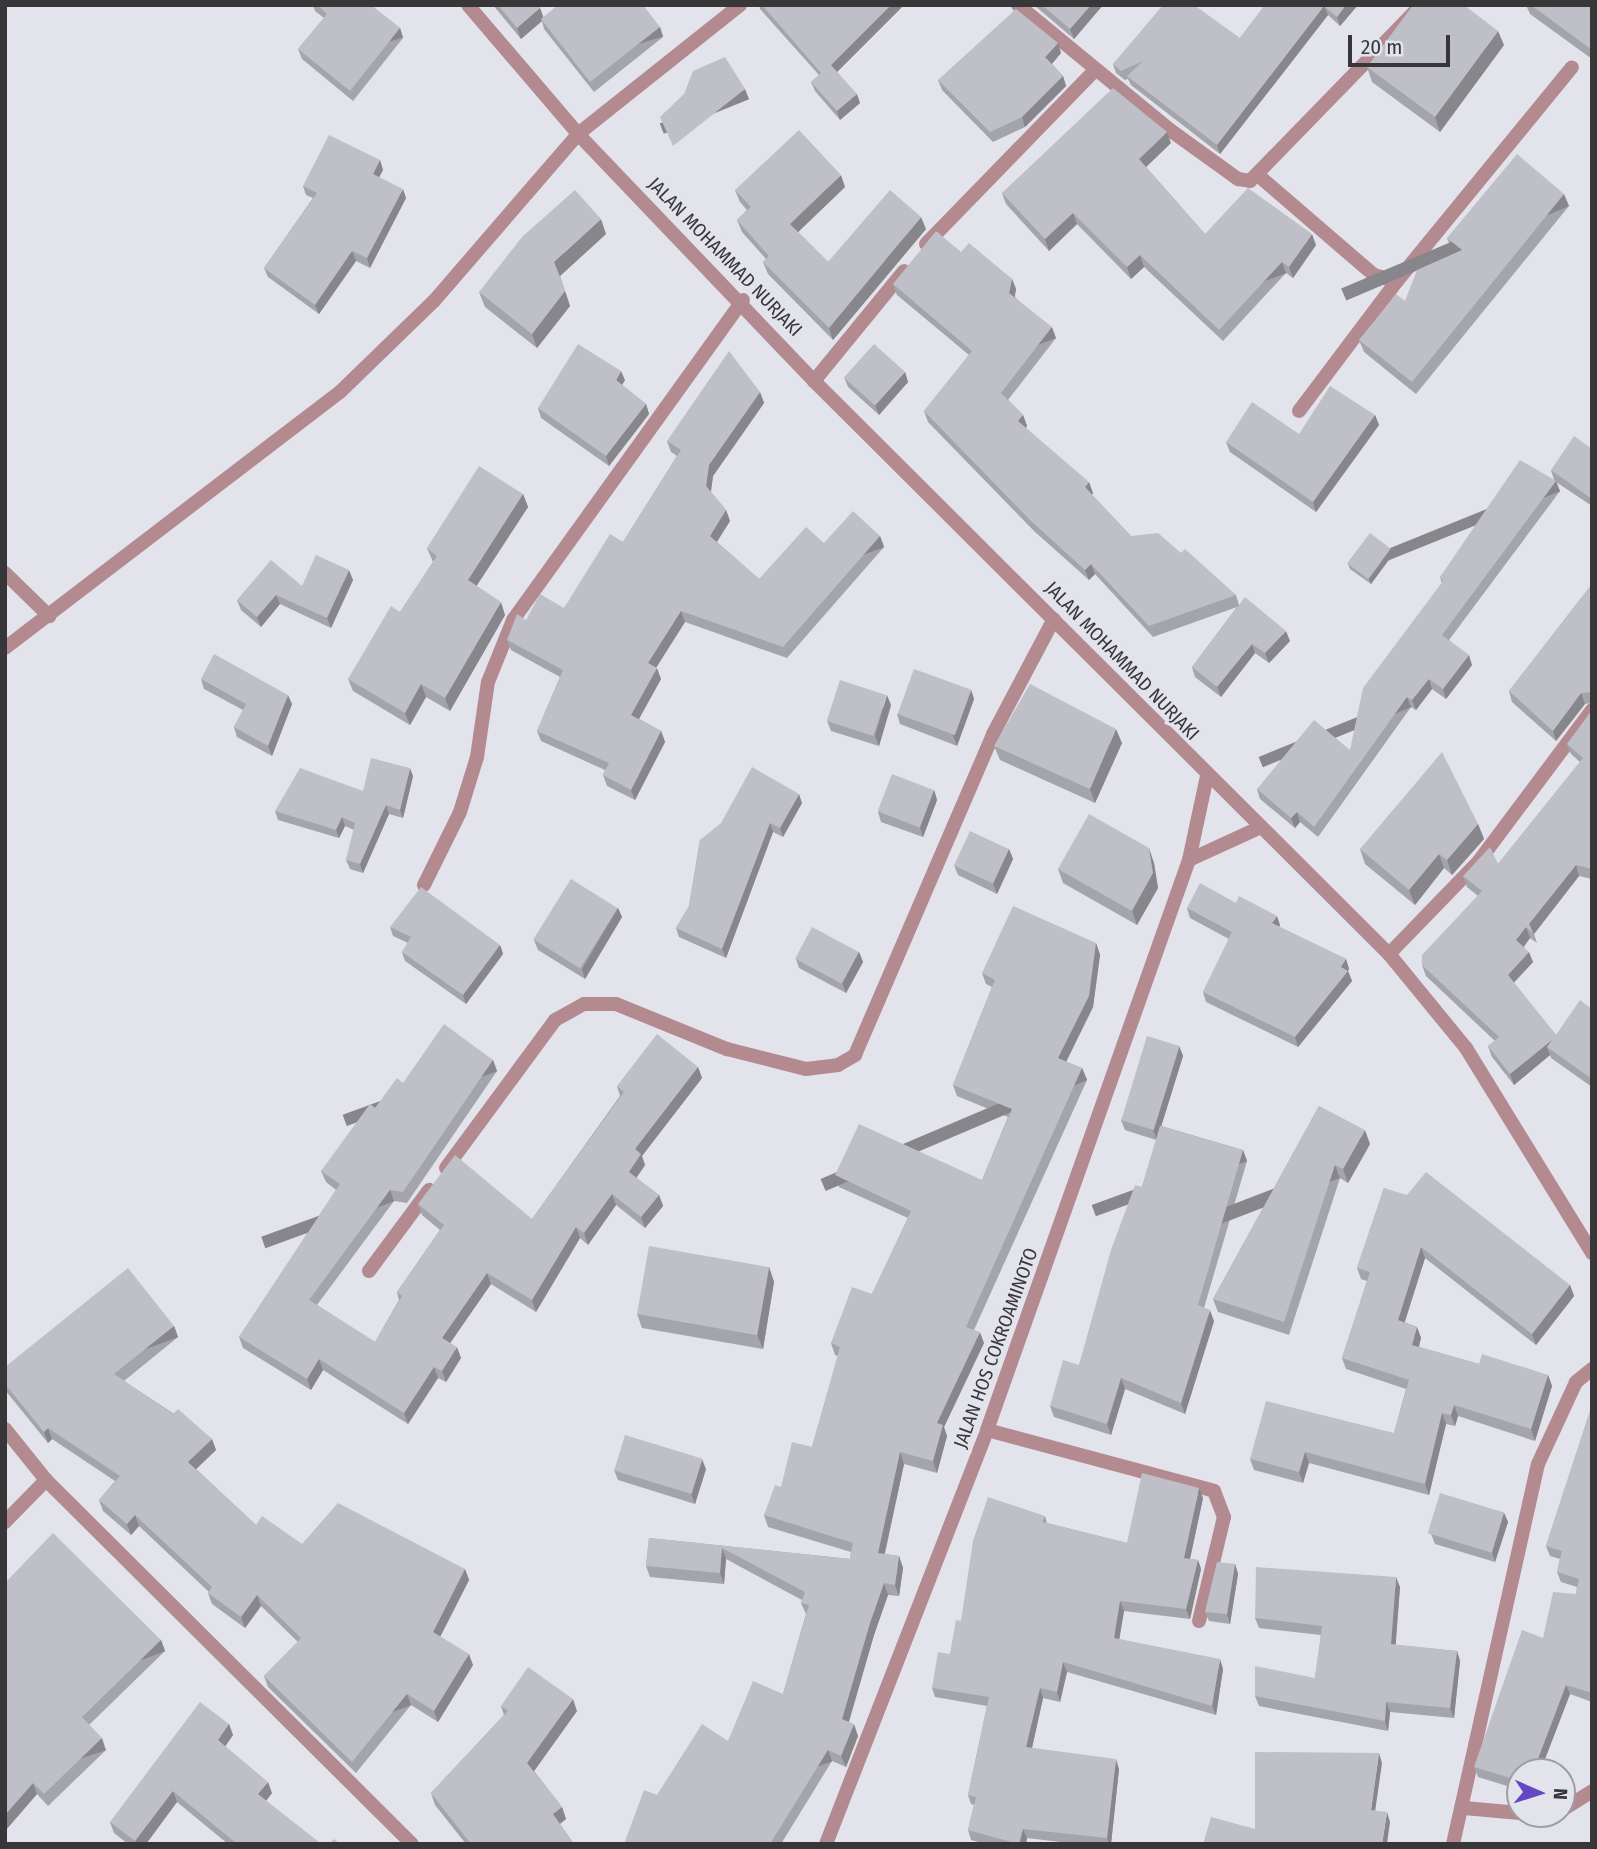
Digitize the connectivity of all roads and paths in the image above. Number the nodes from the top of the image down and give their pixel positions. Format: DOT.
graph roads {
  1 [pos="468,5"];
  2 [pos="740,5"];
  3 [pos="1018,5"];
  4 [pos="1421,5"];
  5 [pos="1572,68"];
  6 [pos="1094,71"];
  7 [pos="578,134"];
  8 [pos="1260,177"];
  9 [pos="1397,281"];
  10 [pos="743,300"];
  11 [pos="814,381"];
  12 [pos="1299,411"];
  13 [pos="5,573"];
  14 [pos="49,616"];
  15 [pos="1054,619"];
  16 [pos="5,648"];
  17 [pos="1592,710"];
  18 [pos="1207,776"];
  19 [pos="1259,828"];
  20 [pos="1189,860"];
  21 [pos="425,885"];
  22 [pos="1389,954"];
  23 [pos="1592,1253"];
  24 [pos="369,1271"];
  25 [pos="1592,1368"];
  26 [pos="5,1429"];
  27 [pos="987,1430"];
  28 [pos="46,1480"];
  29 [pos="5,1522"];
  30 [pos="1199,1621"];
  31 [pos="1592,1791"];
  32 [pos="1576,1801"];
  33 [pos="1464,1808"];
  34 [pos="1506,1812"];
  35 [pos="412,1844"];
  36 [pos="826,1844"];
  37 [pos="1453,1844"];
  1 -- 7 [label="street, JALAN MOHAMMAD NURJAKI"];
  2 -- 7 [label="street"];
  3 -- 6 [label="street"];
  4 -- 8 [label="street"];
  5 -- 9 [label="street"];
  6 -- 8 [label="street"];
  6 -- 11 [label="street"];
  7 -- 10 [label="street, JALAN MOHAMMAD NURJAKI"];
  7 -- 14 [label="street"];
  8 -- 9 [label="street"];
  9 -- 12 [label="street"];
  10 -- 11 [label="street, JALAN MOHAMMAD NURJAKI"];
  10 -- 21 [label="street"];
  11 -- 15 [label="street, JALAN MOHAMMAD NURJAKI"];
  13 -- 14 [label="street"];
  14 -- 16 [label="street"];
  15 -- 18 [label="street, JALAN MOHAMMAD NURJAKI"];
  15 -- 24 [label="street"];
  17 -- 22 [label="street"];
  18 -- 19 [label="street, JALAN MOHAMMAD NURJAKI"];
  18 -- 20 [label="street, JALAN HOS COKROAMINOTO"];
  19 -- 20 [label="street"];
  19 -- 22 [label="street, JALAN MOHAMMAD NURJAKI"];
  20 -- 27 [label="street, JALAN HOS COKROAMINOTO"];
  22 -- 23 [label="street, JALAN MOHAMMAD NURJAKI"];
  25 -- 33 [label="street"];
  26 -- 28 [label="street"];
  27 -- 30 [label="street"];
  27 -- 36 [label="street, JALAN HOS COKROAMINOTO"];
  28 -- 29 [label="street"];
  28 -- 35 [label="street"];
  31 -- 32 [label="street"];
  33 -- 34 [label="street"];
  33 -- 37 [label="street"];
}
